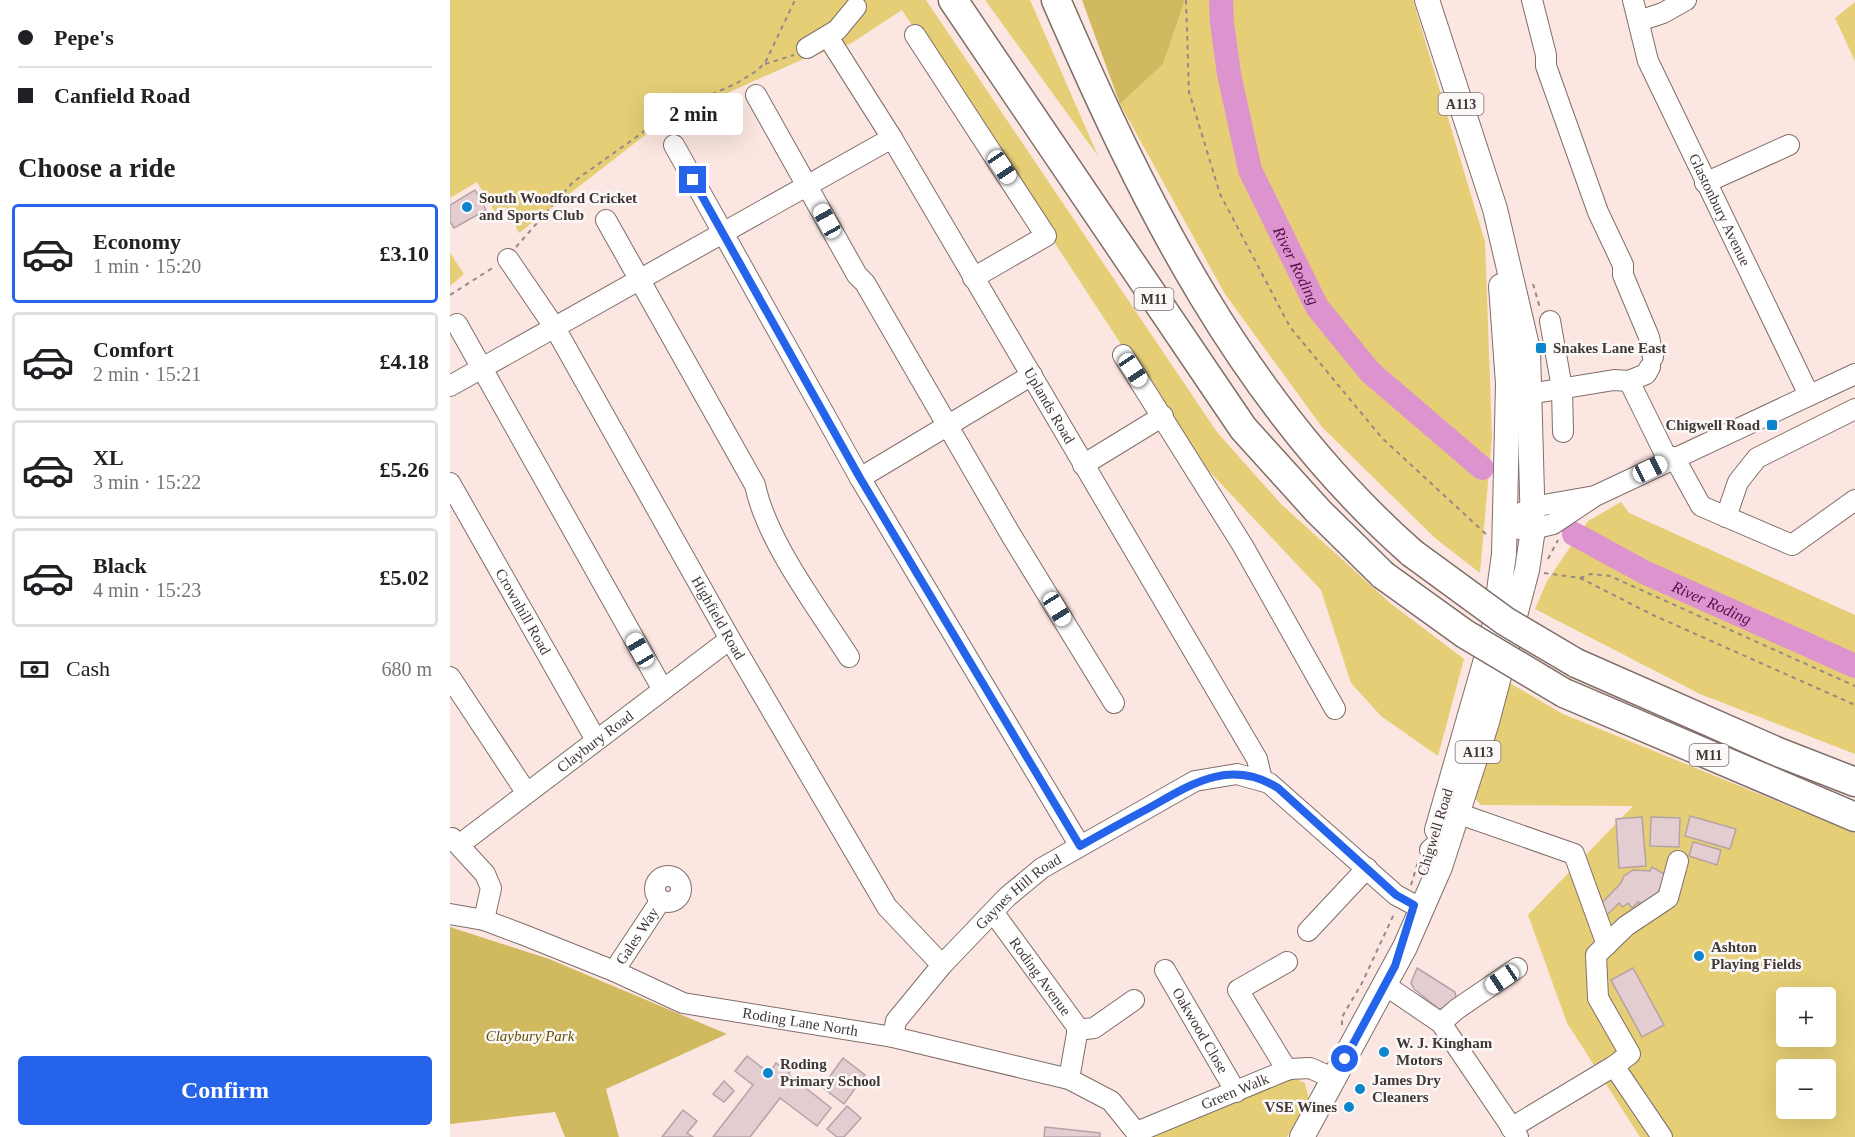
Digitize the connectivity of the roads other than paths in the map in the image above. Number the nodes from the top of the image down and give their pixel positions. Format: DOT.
graph roads {
  1 [pos="954,0"];
  2 [pos="1056,0"];
  3 [pos="1427,0"];
  4 [pos="1532,0"];
  5 [pos="1634,0"];
  6 [pos="1686,0"];
  7 [pos="853,10"];
  8 [pos="1639,21"];
  9 [pos="915,35"];
  10 [pos="828,37"];
  11 [pos="807,48"];
  12 [pos="756,95"];
  13 [pos="892,138"];
  14 [pos="674,145"];
  15 [pos="1789,145"];
  16 [pos="1705,183"];
  17 [pos="807,185"];
  18 [pos="1495,209"];
  19 [pos="606,220"];
  20 [pos="722,234"];
  21 [pos="507,257"];
  22 [pos="973,278"];
  23 [pos="640,281"];
  24 [pos="1550,321"];
  25 [pos="457,324"];
  26 [pos="555,328"];
  27 [pos="1123,355"];
  28 [pos="481,369"];
  29 [pos="1855,374"];
  30 [pos="1032,375"];
  31 [pos="1629,381"];
  32 [pos="450,386"];
  33 [pos="1562,388"];
  34 [pos="1529,394"];
  35 [pos="1809,395"];
  36 [pos="1855,409"];
  37 [pos="1164,416"];
  38 [pos="948,425"];
  39 [pos="1563,432"];
  40 [pos="1671,459"];
  41 [pos="1083,465"];
  42 [pos="860,478"];
  43 [pos="450,483"];
  44 [pos="1855,500"];
  45 [pos="1726,517"];
  46 [pos="1533,518"];
  47 [pos="1507,521"];
  48 [pos="730,639"];
  49 [pos="849,657"];
  50 [pos="450,677"];
  51 [pos="663,690"];
  52 [pos="1114,703"];
  53 [pos="1335,709"];
  54 [pos="596,740"];
  55 [pos="1263,780"];
  56 [pos="1855,782"];
  57 [pos="526,792"];
  58 [pos="1459,814"];
  59 [pos="1855,817"];
  60 [pos="455,841"];
  61 [pos="1080,846"];
  62 [pos="1430,850"];
  63 [pos="1678,861"];
  64 [pos="1367,868"];
  65 [pos="660,900"];
  66 [pos="1418,907"];
  67 [pos="993,912"];
  68 [pos="450,914"];
  69 [pos="484,920"];
  70 [pos="1308,931"];
  71 [pos="1606,945"];
  72 [pos="1287,962"];
  73 [pos="942,965"];
  74 [pos="1517,969"];
  75 [pos="614,970"];
  76 [pos="1165,970"];
  77 [pos="1390,976"];
  78 [pos="1134,1000"];
  79 [pos="1442,1023"];
  80 [pos="1077,1030"];
  81 [pos="892,1037"];
  82 [pos="1614,1066"];
  83 [pos="1287,1070"];
  84 [pos="1069,1078"];
  85 [pos="1335,1079"];
  86 [pos="1236,1092"];
  87 [pos="1515,1132"];
  88 [pos="1138,1134"];
  89 [pos="1302,1137"];
  90 [pos="1662,1137"];
  1 -- 59 [label="highway, M11, bridge"];
  2 -- 56 [label="highway, M11, bridge"];
  3 -- 18 [label="main road, Chigwell Road / A113"];
  4 -- 31 [label="street"];
  5 -- 8 [label="street, Glastonbury Avenue"];
  6 -- 8 [label="street"];
  7 -- 10 [label="street"];
  8 -- 16 [label="street, Glastonbury Avenue"];
  9 -- 22 [label="street"];
  10 -- 11 [label="street"];
  10 -- 13 [label="street, Uplands Road"];
  12 -- 17 [label="street"];
  13 -- 17 [label="street"];
  13 -- 22 [label="street, Uplands Road"];
  14 -- 20 [label="street"];
  15 -- 16 [label="street"];
  16 -- 35 [label="street, Glastonbury Avenue"];
  17 -- 20 [label="street"];
  17 -- 38 [label="street"];
  18 -- 34 [label="main road, Chigwell Road / A113"];
  18 -- 47 [label="main road, Chigwell Road / A113"];
  19 -- 23 [label="street"];
  20 -- 23 [label="street"];
  20 -- 42 [label="street"];
  21 -- 26 [label="street, Highfield Road"];
  22 -- 30 [label="street, Uplands Road"];
  23 -- 26 [label="street"];
  23 -- 49 [label="street"];
  24 -- 33 [label="street"];
  25 -- 28 [label="street"];
  26 -- 28 [label="street"];
  26 -- 48 [label="street, Highfield Road"];
  27 -- 37 [label="street"];
  28 -- 32 [label="street"];
  28 -- 51 [label="street"];
  29 -- 35 [label="street"];
  30 -- 38 [label="street"];
  30 -- 41 [label="street, Uplands Road"];
  31 -- 33 [label="street"];
  31 -- 40 [label="street"];
  33 -- 34 [label="street"];
  33 -- 39 [label="street"];
  34 -- 46 [label="main road, Chigwell Road / A113"];
  35 -- 40 [label="street"];
  36 -- 45 [label="street"];
  37 -- 41 [label="street"];
  37 -- 53 [label="street"];
  38 -- 42 [label="street"];
  38 -- 52 [label="street"];
  40 -- 45 [label="street"];
  40 -- 46 [label="street"];
  41 -- 55 [label="street, Uplands Road"];
  42 -- 61 [label="street"];
  43 -- 54 [label="street, Crownhill Road"];
  44 -- 45 [label="street"];
  46 -- 47 [label="street"];
  46 -- 58 [label="main road, Chigwell Road / A113"];
  47 -- 62 [label="main road, Chigwell Road / A113"];
  48 -- 51 [label="street, Claybury Road"];
  48 -- 73 [label="street, Highfield Road"];
  50 -- 57 [label="street"];
  51 -- 54 [label="street, Claybury Road"];
  54 -- 57 [label="street, Claybury Road"];
  55 -- 61 [label="street, Gaynes Hill Road"];
  55 -- 64 [label="street, Gaynes Hill Road"];
  57 -- 60 [label="street, Claybury Road"];
  58 -- 62 [label="street"];
  58 -- 66 [label="main road, Chigwell Road / A113"];
  58 -- 71 [label="street"];
  60 -- 69 [label="street"];
  61 -- 67 [label="street, Gaynes Hill Road"];
  62 -- 66 [label="main road, Chigwell Road / A113"];
  63 -- 71 [label="street"];
  64 -- 66 [label="street, Gaynes Hill Road"];
  64 -- 70 [label="street"];
  65 -- 75 [label="street, Gales Way"];
  66 -- 77 [label="main road, Chigwell Road / A113"];
  67 -- 73 [label="street, Gaynes Hill Road"];
  67 -- 80 [label="street, Roding Avenue"];
  68 -- 69 [label="street, Roding Lane North"];
  69 -- 75 [label="street, Roding Lane North"];
  71 -- 82 [label="street"];
  72 -- 83 [label="street"];
  73 -- 81 [label="street, Gaynes Hill Road"];
  74 -- 79 [label="street"];
  75 -- 81 [label="street, Roding Lane North"];
  76 -- 86 [label="street, Oakwood Close"];
  77 -- 79 [label="street"];
  77 -- 85 [label="main road, Chigwell Road / A113"];
  78 -- 80 [label="street"];
  79 -- 87 [label="street"];
  80 -- 84 [label="street, Roding Avenue"];
  81 -- 84 [label="street, Roding Lane North"];
  82 -- 87 [label="street"];
  82 -- 90 [label="street"];
  83 -- 85 [label="street, Green Walk"];
  83 -- 86 [label="street, Green Walk"];
  84 -- 88 [label="street, Roding Lane North"];
  85 -- 89 [label="main road, Chigwell Road / A113"];
  86 -- 88 [label="street, Green Walk"];
}
